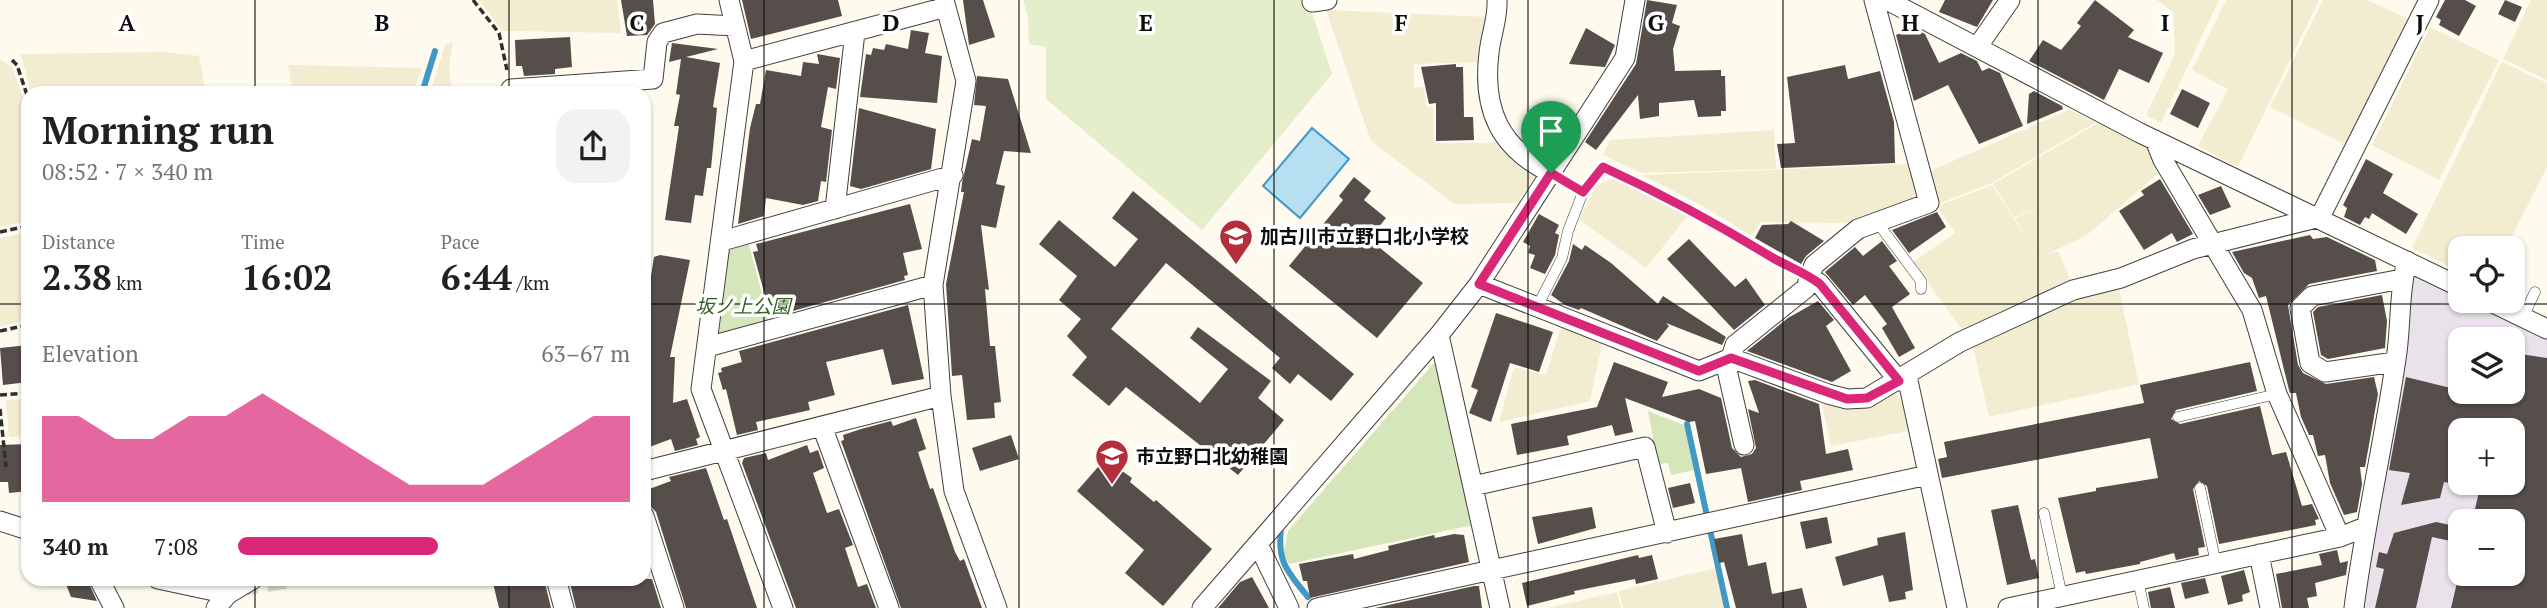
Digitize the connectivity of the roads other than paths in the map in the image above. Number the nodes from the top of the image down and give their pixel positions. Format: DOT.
graph roads {
  1 [pos="729,0"];
  2 [pos="1497,0"];
  3 [pos="1635,0"];
  4 [pos="1874,0"];
  5 [pos="1887,0"];
  6 [pos="2010,0"];
  7 [pos="2429,0"];
  8 [pos="945,4"];
  9 [pos="736,26"];
  10 [pos="855,32"];
  11 [pos="1978,46"];
  12 [pos="744,61"];
  13 [pos="554,86"];
  14 [pos="2155,140"];
  15 [pos="1551,173"];
  16 [pos="953,175"];
  17 [pos="1583,192"];
  18 [pos="835,209"];
  19 [pos="2320,218"];
  20 [pos="1877,222"];
  21 [pos="722,242"];
  22 [pos="2214,244"];
  23 [pos="2404,270"];
  24 [pos="1809,275"];
  25 [pos="2448,283"];
  26 [pos="1479,284"];
  27 [pos="933,285"];
  28 [pos="1921,289"];
  29 [pos="2535,292"];
  30 [pos="1537,307"];
  31 [pos="2514,313"];
  32 [pos="2523,317"];
  33 [pos="2547,329"];
  34 [pos="1439,335"];
  35 [pos="707,347"];
  36 [pos="1728,360"];
  37 [pos="2395,362"];
  38 [pos="1903,378"];
  39 [pos="2277,394"];
  40 [pos="942,396"];
  41 [pos="2178,418"];
  42 [pos="822,426"];
  43 [pos="1744,445"];
  44 [pos="724,449"];
  45 [pos="651,469"];
  46 [pos="1928,475"];
  47 [pos="1473,486"];
  48 [pos="2200,488"];
  49 [pos="2044,513"];
  50 [pos="0,521"];
  51 [pos="2365,527"];
  52 [pos="21,528"];
  53 [pos="1667,533"];
  54 [pos="651,537"];
  55 [pos="2340,537"];
  56 [pos="1258,544"];
  57 [pos="2259,554"];
  58 [pos="2216,564"];
  59 [pos="1492,572"];
  60 [pos="2138,580"];
  61 [pos="103,586"];
  62 [pos="161,586"];
  63 [pos="243,586"];
  64 [pos="558,586"];
  65 [pos="222,601"];
  66 [pos="2057,601"];
  67 [pos="114,608"];
  68 [pos="564,608"];
  69 [pos="674,608"];
  70 [pos="783,608"];
  71 [pos="889,608"];
  72 [pos="998,608"];
  73 [pos="1202,608"];
  74 [pos="1289,608"];
  75 [pos="1317,608"];
  76 [pos="1500,608"];
  77 [pos="1957,608"];
  78 [pos="2008,608"];
  79 [pos="2144,608"];
  80 [pos="2270,608"];
  81 [pos="2354,608"];
  1 -- 9 [label="street"];
  2 -- 15 [label="street"];
  3 -- 15 [label="street"];
  4 -- 20 [label="street"];
  5 -- 11 [label="street"];
  6 -- 11 [label="street"];
  7 -- 19 [label="street"];
  8 -- 10 [label="street"];
  8 -- 16 [label="street"];
  9 -- 12 [label="street"];
  9 -- 13 [label="street"];
  10 -- 12 [label="street"];
  10 -- 18 [label="street"];
  11 -- 14 [label="street"];
  12 -- 21 [label="street"];
  14 -- 19 [label="street"];
  14 -- 22 [label="street"];
  15 -- 26 [label="street"];
  16 -- 18 [label="street"];
  16 -- 27 [label="street"];
  17 -- 30 [label="lane"];
  18 -- 21 [label="street"];
  19 -- 22 [label="street"];
  19 -- 23 [label="street"];
  20 -- 24 [label="street"];
  20 -- 28 [label="lane"];
  21 -- 35 [label="street"];
  22 -- 38 [label="street"];
  22 -- 39 [label="street"];
  23 -- 25 [label="street"];
  23 -- 37 [label="street"];
  23 -- 37 [label="street"];
  24 -- 36 [label="street"];
  24 -- 38 [label="street"];
  26 -- 30 [label="street"];
  26 -- 34 [label="street"];
  27 -- 35 [label="street"];
  27 -- 40 [label="street"];
  29 -- 32 [label="lane"];
  30 -- 36 [label="street"];
  31 -- 32 [label="street"];
  32 -- 33 [label="street"];
  34 -- 47 [label="street"];
  34 -- 56 [label="street"];
  35 -- 44 [label="street"];
  36 -- 38 [label="street"];
  36 -- 43 [label="street"];
  37 -- 51 [label="street"];
  38 -- 46 [label="street"];
  39 -- 41 [label="lane"];
  39 -- 55 [label="street"];
  40 -- 42 [label="street"];
  40 -- 72 [label="street"];
  42 -- 44 [label="street"];
  42 -- 71 [label="street"];
  44 -- 45 [label="street"];
  44 -- 70 [label="street"];
  46 -- 53 [label="street"];
  46 -- 77 [label="street"];
  47 -- 53 [label="street"];
  47 -- 59 [label="street"];
  48 -- 58 [label="lane"];
  49 -- 66 [label="lane"];
  50 -- 52 [label="street"];
  51 -- 55 [label="street"];
  51 -- 81 [label="street"];
  53 -- 59 [label="street"];
  54 -- 69 [label="street"];
  55 -- 57 [label="street"];
  56 -- 73 [label="street"];
  56 -- 74 [label="street"];
  57 -- 58 [label="street"];
  57 -- 80 [label="street"];
  58 -- 60 [label="street"];
  59 -- 75 [label="street"];
  59 -- 76 [label="street"];
  60 -- 66 [label="street"];
  60 -- 79 [label="lane"];
  61 -- 67 [label="street"];
  62 -- 65 [label="street"];
  63 -- 65 [label="street"];
  64 -- 68 [label="street"];
  66 -- 78 [label="street"];
}
